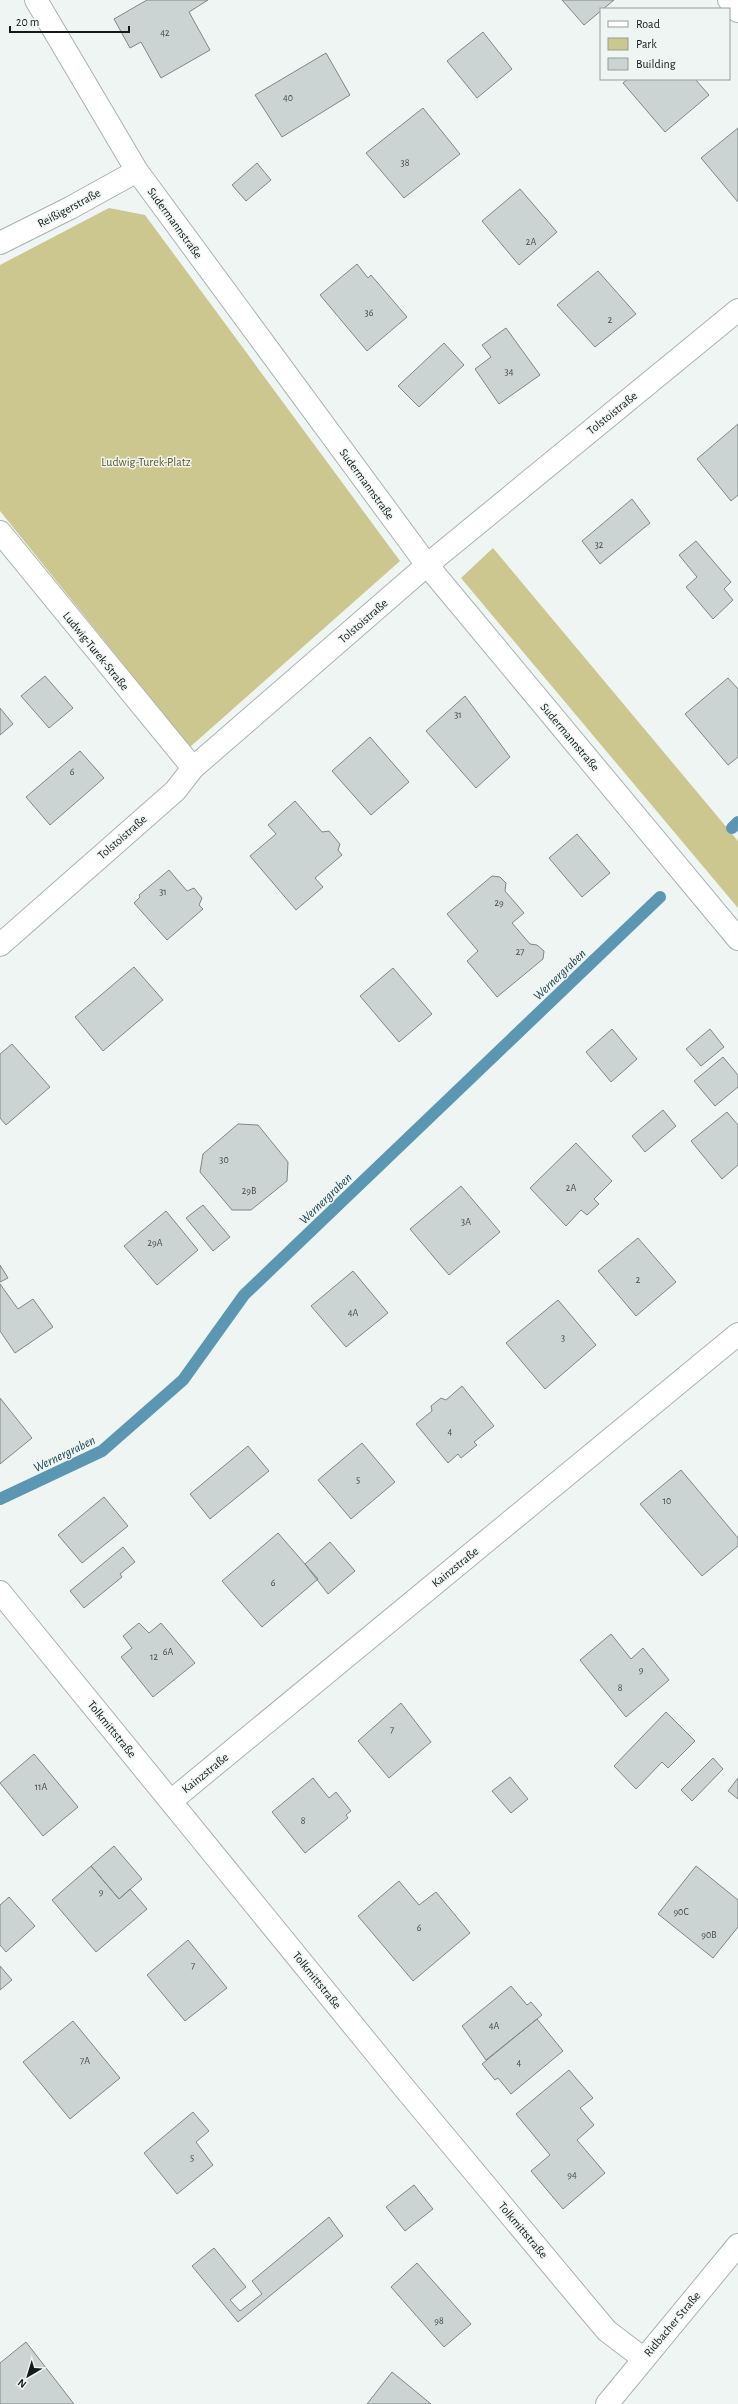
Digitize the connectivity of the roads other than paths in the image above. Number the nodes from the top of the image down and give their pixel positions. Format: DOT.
graph roads {
  1 [pos="36,0"];
  2 [pos="729,0"];
  3 [pos="738,11"];
  4 [pos="137,171"];
  5 [pos="0,243"];
  6 [pos="738,310"];
  7 [pos="0,532"];
  8 [pos="426,565"];
  9 [pos="193,768"];
  10 [pos="738,939"];
  11 [pos="0,945"];
  12 [pos="738,1334"];
  13 [pos="0,1592"];
  14 [pos="171,1801"];
  15 [pos="738,2245"];
  16 [pos="644,2359"];
  17 [pos="607,2404"];
  1 -- 4 [label="street, Sudermannstraße"];
  2 -- 3 [label="street"];
  4 -- 5 [label="street, Reißigerstraße"];
  4 -- 8 [label="street, Sudermannstraße"];
  6 -- 8 [label="street, Tolstoistraße"];
  7 -- 9 [label="street, Ludwig-Turek-Straße"];
  8 -- 9 [label="street, Tolstoistraße"];
  8 -- 10 [label="street, Sudermannstraße"];
  9 -- 11 [label="street, Tolstoistraße"];
  12 -- 14 [label="street, Kainzstraße"];
  13 -- 14 [label="street, Tolkmittstraße"];
  14 -- 16 [label="street, Tolkmittstraße"];
  15 -- 16 [label="street, Ridbacher Straße"];
  16 -- 17 [label="street, Ridbacher Straße"];
}
